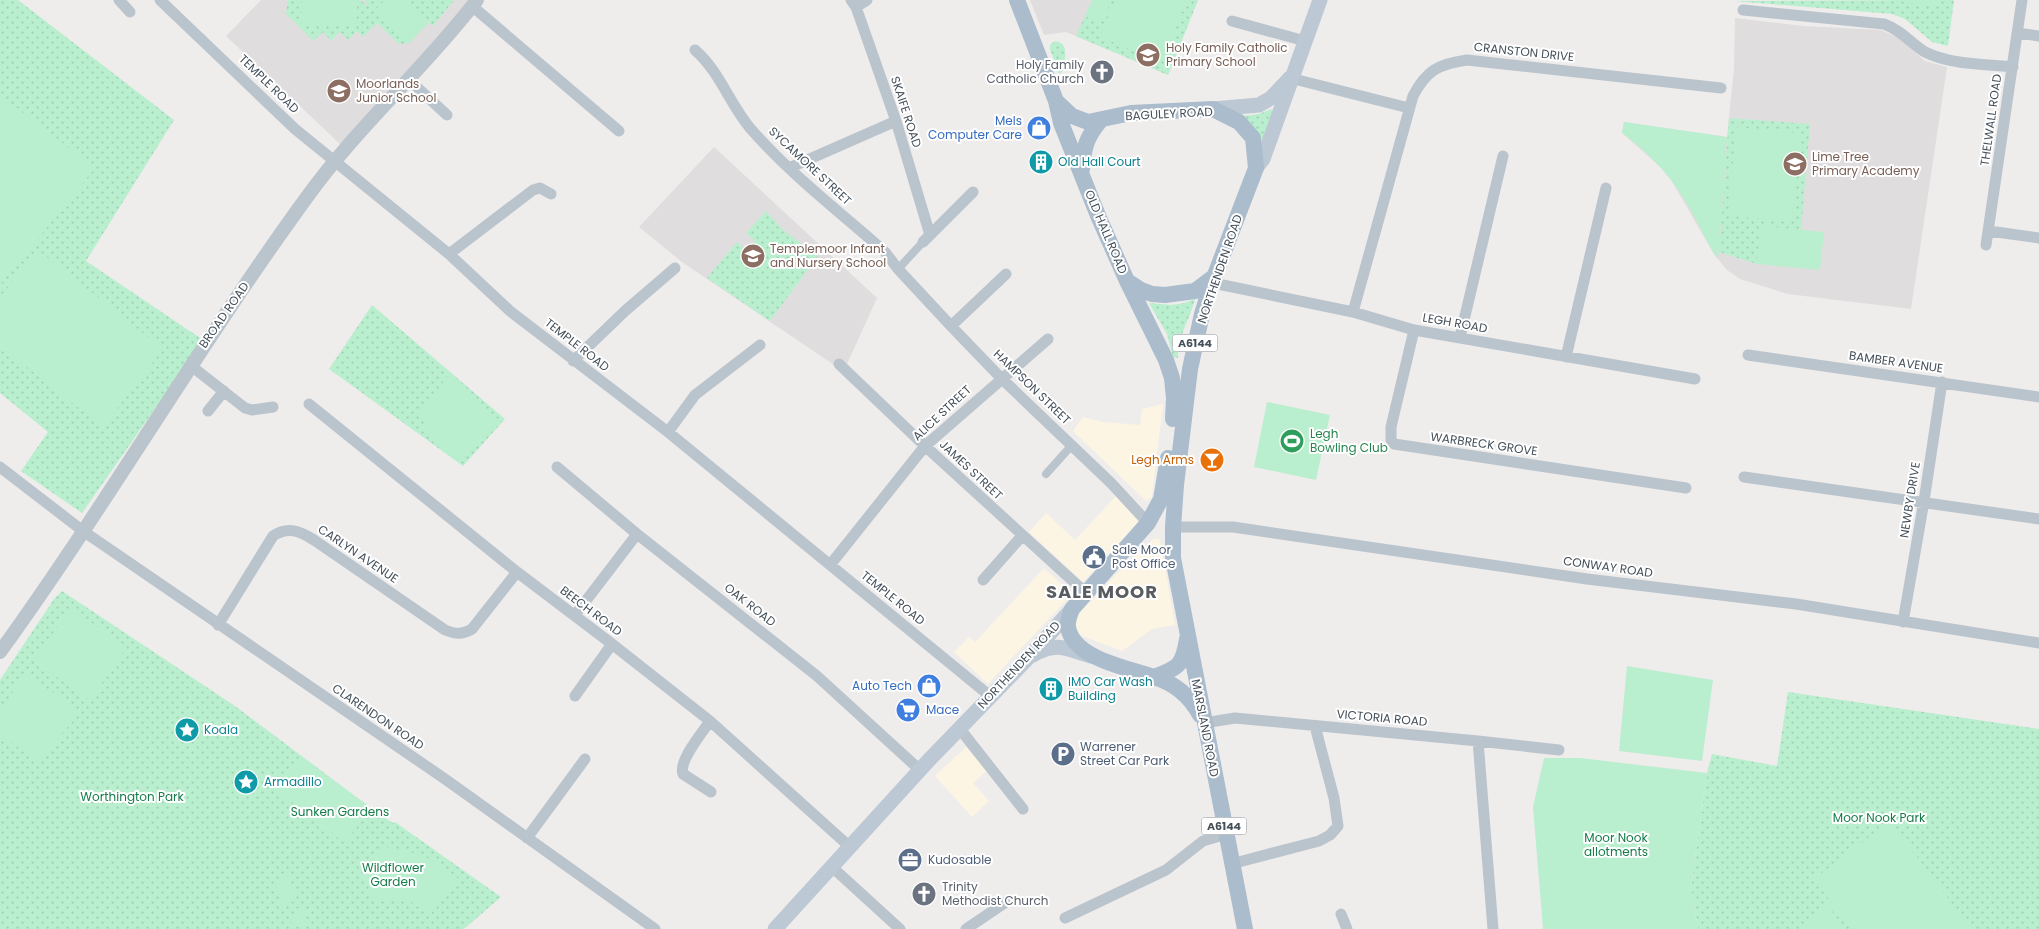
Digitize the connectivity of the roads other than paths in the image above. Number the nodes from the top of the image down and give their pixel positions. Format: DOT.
graph roads {
  1 [pos="119,0"];
  2 [pos="160,0"];
  3 [pos="867,0"];
  4 [pos="1017,0"];
  5 [pos="1320,0"];
  6 [pos="2022,0"];
  7 [pos="474,3"];
  8 [pos="854,4"];
  9 [pos="1743,10"];
  10 [pos="130,12"];
  11 [pos="1232,22"];
  12 [pos="2018,33"];
  13 [pos="2039,36"];
  14 [pos="1305,41"];
  15 [pos="695,50"];
  16 [pos="2013,67"];
  17 [pos="1290,78"];
  18 [pos="408,79"];
  19 [pos="1721,88"];
  20 [pos="1056,101"];
  21 [pos="1409,108"];
  22 [pos="1213,109"];
  23 [pos="447,115"];
  24 [pos="896,121"];
  25 [pos="1100,121"];
  26 [pos="619,131"];
  27 [pos="1503,156"];
  28 [pos="334,161"];
  29 [pos="789,168"];
  30 [pos="1256,168"];
  31 [pos="1082,171"];
  32 [pos="1606,188"];
  33 [pos="972,192"];
  34 [pos="551,194"];
  35 [pos="1989,231"];
  36 [pos="926,238"];
  37 [pos="2039,238"];
  38 [pos="1986,245"];
  39 [pos="449,254"];
  40 [pos="675,268"];
  41 [pos="898,270"];
  42 [pos="1006,274"];
  43 [pos="1214,279"];
  44 [pos="1127,281"];
  45 [pos="1353,312"];
  46 [pos="951,326"];
  47 [pos="1414,330"];
  48 [pos="1460,337"];
  49 [pos="1048,339"];
  50 [pos="760,345"];
  51 [pos="1748,355"];
  52 [pos="1566,357"];
  53 [pos="573,360"];
  54 [pos="1166,360"];
  55 [pos="839,364"];
  56 [pos="190,365"];
  57 [pos="1002,378"];
  58 [pos="1696,379"];
  59 [pos="1942,382"];
  60 [pos="224,391"];
  61 [pos="2039,397"];
  62 [pos="309,404"];
  63 [pos="273,407"];
  64 [pos="208,411"];
  65 [pos="668,432"];
  66 [pos="925,446"];
  67 [pos="1076,449"];
  68 [pos="0,467"];
  69 [pos="557,467"];
  70 [pos="1046,474"];
  71 [pos="1744,476"];
  72 [pos="1686,488"];
  73 [pos="1924,501"];
  74 [pos="2039,519"];
  75 [pos="1148,523"];
  76 [pos="1173,527"];
  77 [pos="83,531"];
  78 [pos="637,534"];
  79 [pos="1022,536"];
  80 [pos="830,565"];
  81 [pos="516,572"];
  82 [pos="983,580"];
  83 [pos="1086,593"];
  84 [pos="1072,609"];
  85 [pos="575,615"];
  86 [pos="1903,622"];
  87 [pos="218,625"];
  88 [pos="1188,634"];
  89 [pos="2039,643"];
  90 [pos="612,644"];
  91 [pos="0,652"];
  92 [pos="1091,656"];
  93 [pos="1028,658"];
  94 [pos="1154,677"];
  95 [pos="575,696"];
  96 [pos="990,696"];
  97 [pos="710,721"];
  98 [pos="1204,723"];
  99 [pos="1315,726"];
  100 [pos="960,729"];
  101 [pos="1478,741"];
  102 [pos="1559,750"];
  103 [pos="585,759"];
  104 [pos="921,770"];
  105 [pos="711,792"];
  106 [pos="1023,809"];
  107 [pos="1226,834"];
  108 [pos="527,838"];
  109 [pos="850,847"];
  110 [pos="1231,864"];
  111 [pos="832,867"];
  112 [pos="1008,900"];
  113 [pos="1341,914"];
  114 [pos="1065,918"];
  115 [pos="655,929"];
  116 [pos="774,929"];
  117 [pos="900,929"];
  118 [pos="966,929"];
  119 [pos="1244,929"];
  120 [pos="1347,929"];
  121 [pos="1493,929"];
  1 -- 10 [label="street"];
  2 -- 28 [label="street, TEMPLE ROAD"];
  3 -- 8 [label="street"];
  4 -- 20 [label="main road, OLD HALL ROAD / A6144"];
  5 -- 14 [label="main road, NORTHENDEN ROAD"];
  6 -- 12 [label="street, THELWALL ROAD"];
  7 -- 18 [label="street, BROAD ROAD"];
  7 -- 26 [label="street"];
  8 -- 24 [label="street, SKAIFE ROAD"];
  9 -- 16 [label="street"];
  11 -- 14 [label="street"];
  12 -- 13 [label="street"];
  12 -- 16 [label="street, THELWALL ROAD"];
  14 -- 17 [label="main road, NORTHENDEN ROAD"];
  15 -- 29 [label="street, SYCAMORE STREET"];
  16 -- 35 [label="street, THELWALL ROAD"];
  17 -- 21 [label="street"];
  17 -- 22 [label="main road, NORTHENDEN ROAD"];
  17 -- 30 [label="main road, NORTHENDEN ROAD"];
  18 -- 23 [label="street"];
  18 -- 28 [label="street, BROAD ROAD"];
  19 -- 21 [label="street, CRANSTON DRIVE"];
  20 -- 25 [label="main road, OLD HALL ROAD / A6144"];
  20 -- 31 [label="main road, OLD HALL ROAD / A6144"];
  21 -- 45 [label="street, CRANSTON DRIVE"];
  22 -- 25 [label="main road, BAGULEY ROAD / A6144"];
  22 -- 30 [label="main road, BAGULEY ROAD / A6144"];
  24 -- 29 [label="street"];
  24 -- 36 [label="street, SKAIFE ROAD"];
  25 -- 31 [label="main road, A6144"];
  27 -- 48 [label="street"];
  28 -- 39 [label="street, TEMPLE ROAD"];
  28 -- 56 [label="street, BROAD ROAD"];
  29 -- 41 [label="street, SYCAMORE STREET"];
  30 -- 43 [label="main road, NORTHENDEN ROAD / A6144"];
  31 -- 44 [label="main road, OLD HALL ROAD / A6144"];
  32 -- 52 [label="street"];
  33 -- 36 [label="street"];
  34 -- 39 [label="street"];
  35 -- 37 [label="street"];
  35 -- 38 [label="street, THELWALL ROAD"];
  36 -- 41 [label="street"];
  39 -- 53 [label="street, TEMPLE ROAD"];
  40 -- 53 [label="street"];
  41 -- 46 [label="street, HAMPSON STREET"];
  42 -- 46 [label="street"];
  43 -- 44 [label="main road"];
  43 -- 45 [label="street, LEGH ROAD"];
  43 -- 76 [label="main road, NORTHENDEN ROAD / A6144"];
  44 -- 54 [label="main road, OLD HALL ROAD / A6144"];
  45 -- 47 [label="street, LEGH ROAD"];
  46 -- 57 [label="street, HAMPSON STREET"];
  47 -- 48 [label="street, LEGH ROAD"];
  47 -- 72 [label="street, WARBRECK GROVE"];
  48 -- 52 [label="street, LEGH ROAD"];
  49 -- 57 [label="street, ALICE STREET"];
  50 -- 65 [label="street"];
  51 -- 59 [label="street, BAMBER AVENUE"];
  52 -- 58 [label="street, LEGH ROAD"];
  53 -- 65 [label="street, TEMPLE ROAD"];
  54 -- 75 [label="main road, NORTHENDEN ROAD / A6144"];
  55 -- 66 [label="street, JAMES STREET"];
  56 -- 60 [label="street"];
  56 -- 77 [label="street, BROAD ROAD"];
  57 -- 66 [label="street, ALICE STREET"];
  57 -- 67 [label="street, HAMPSON STREET"];
  59 -- 61 [label="street, BAMBER AVENUE"];
  59 -- 73 [label="street, NEWBY DRIVE"];
  60 -- 63 [label="street"];
  60 -- 64 [label="street"];
  62 -- 81 [label="street, BEECH ROAD"];
  65 -- 80 [label="street, TEMPLE ROAD"];
  66 -- 79 [label="street, JAMES STREET"];
  66 -- 80 [label="street, ALICE STREET"];
  67 -- 70 [label="street"];
  67 -- 75 [label="street, HAMPSON STREET"];
  68 -- 77 [label="street, CLARENDON ROAD"];
  69 -- 78 [label="street, OAK ROAD"];
  71 -- 73 [label="street"];
  73 -- 74 [label="street"];
  73 -- 86 [label="street, NEWBY DRIVE"];
  75 -- 83 [label="main road, NORTHENDEN ROAD / A6144"];
  76 -- 86 [label="street, CONWAY ROAD"];
  76 -- 88 [label="main road, MARSLAND ROAD / A6144"];
  77 -- 87 [label="street, CLARENDON ROAD"];
  77 -- 91 [label="street, BROAD ROAD"];
  78 -- 85 [label="street"];
  78 -- 104 [label="street, OAK ROAD"];
  79 -- 82 [label="street"];
  79 -- 83 [label="street, JAMES STREET"];
  80 -- 96 [label="street, TEMPLE ROAD"];
  81 -- 85 [label="street, BEECH ROAD"];
  81 -- 87 [label="street, CARLYN AVENUE"];
  83 -- 84 [label="main road, NORTHENDEN ROAD / A6144"];
  84 -- 92 [label="main road, A6144"];
  84 -- 93 [label="main road, NORTHENDEN ROAD"];
  85 -- 90 [label="street, BEECH ROAD"];
  86 -- 89 [label="street, CONWAY ROAD"];
  87 -- 108 [label="street, CLARENDON ROAD"];
  88 -- 94 [label="main road, A6144"];
  88 -- 98 [label="main road, MARSLAND ROAD / A6144"];
  90 -- 95 [label="street"];
  90 -- 97 [label="street, BEECH ROAD"];
  92 -- 93 [label="main road"];
  92 -- 94 [label="main road, A6144"];
  93 -- 96 [label="main road, NORTHENDEN ROAD"];
  94 -- 98 [label="main road, A6144"];
  96 -- 100 [label="main road, NORTHENDEN ROAD"];
  97 -- 105 [label="street"];
  97 -- 109 [label="street, BEECH ROAD"];
  98 -- 99 [label="street, VICTORIA ROAD"];
  98 -- 107 [label="main road, MARSLAND ROAD / A6144"];
  99 -- 101 [label="street, VICTORIA ROAD"];
  99 -- 110 [label="street"];
  100 -- 104 [label="main road, NORTHENDEN ROAD"];
  100 -- 106 [label="street"];
  101 -- 102 [label="street, VICTORIA ROAD"];
  101 -- 121 [label="street"];
  103 -- 108 [label="street"];
  104 -- 109 [label="main road, NORTHENDEN ROAD"];
  107 -- 110 [label="main road, MARSLAND ROAD / A6144"];
  107 -- 114 [label="street"];
  108 -- 115 [label="street, CLARENDON ROAD"];
  109 -- 111 [label="main road, NORTHENDEN ROAD"];
  110 -- 119 [label="main road, MARSLAND ROAD / A6144"];
  111 -- 116 [label="main road, NORTHENDEN ROAD"];
  111 -- 117 [label="street"];
  112 -- 118 [label="street"];
  113 -- 120 [label="street"];
}
